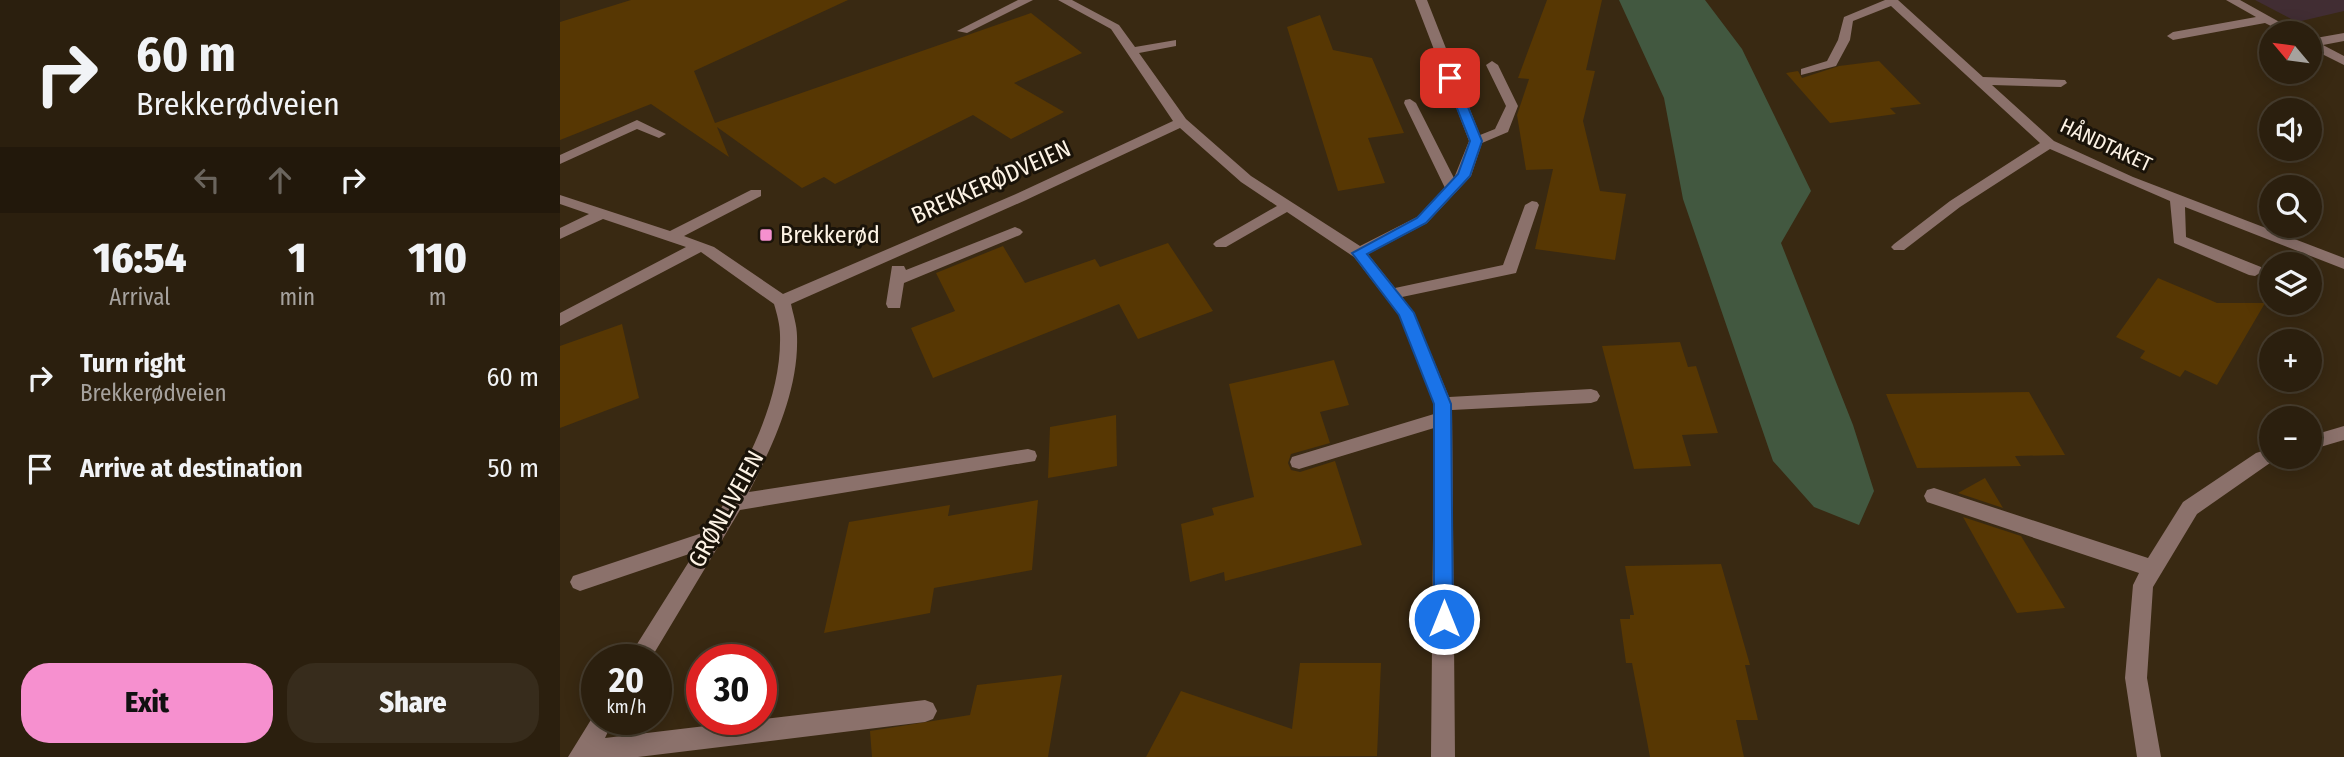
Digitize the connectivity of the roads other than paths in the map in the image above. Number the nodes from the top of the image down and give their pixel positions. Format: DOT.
graph roads {
  1 [pos="1027,0"];
  2 [pos="1065,0"];
  3 [pos="1421,0"];
  4 [pos="2232,0"];
  5 [pos="1891,1"];
  6 [pos="2266,19"];
  7 [pos="2270,21"];
  8 [pos="963,31"];
  9 [pos="2173,36"];
  10 [pos="2344,37"];
  11 [pos="2322,41"];
  12 [pos="1172,43"];
  13 [pos="2322,49"];
  14 [pos="1133,51"];
  15 [pos="2344,61"];
  16 [pos="1492,65"];
  17 [pos="1805,72"];
  18 [pos="1980,81"];
  19 [pos="2061,83"];
  20 [pos="1410,103"];
  21 [pos="1181,122"];
  22 [pos="659,134"];
  23 [pos="1476,141"];
  24 [pos="2049,144"];
  25 [pos="560,160"];
  26 [pos="1452,188"];
  27 [pos="757,193"];
  28 [pos="560,199"];
  29 [pos="2177,199"];
  30 [pos="1532,205"];
  31 [pos="1287,206"];
  32 [pos="602,214"];
  33 [pos="1015,232"];
  34 [pos="560,234"];
  35 [pos="671,237"];
  36 [pos="1221,244"];
  37 [pos="699,247"];
  38 [pos="1899,247"];
  39 [pos="901,249"];
  40 [pos="1359,253"];
  41 [pos="2344,264"];
  42 [pos="2255,271"];
  43 [pos="897,280"];
  44 [pos="1391,294"];
  45 [pos="782,301"];
  46 [pos="894,304"];
  47 [pos="560,320"];
  48 [pos="1591,396"];
  49 [pos="1443,411"];
  50 [pos="2344,433"];
  51 [pos="2322,439"];
  52 [pos="1028,456"];
  53 [pos="2259,461"];
  54 [pos="1299,462"];
  55 [pos="1934,496"];
  56 [pos="733,503"];
  57 [pos="711,538"];
  58 [pos="2153,569"];
  59 [pos="580,582"];
  60 [pos="648,644"];
  61 [pos="925,711"];
  62 [pos="594,735"];
  63 [pos="582,755"];
  64 [pos="1443,757"];
  65 [pos="2149,757"];
  1 -- 8 [label="street"];
  2 -- 14 [label="street"];
  3 -- 23 [label="street"];
  4 -- 6 [label="street"];
  5 -- 17 [label="street"];
  5 -- 18 [label="street, HÅNDTAKET"];
  6 -- 7 [label="street"];
  6 -- 9 [label="street"];
  10 -- 11 [label="street"];
  12 -- 14 [label="street"];
  13 -- 15 [label="street"];
  14 -- 21 [label="street"];
  16 -- 23 [label="street"];
  18 -- 19 [label="street"];
  18 -- 24 [label="street, HÅNDTAKET"];
  20 -- 26 [label="street"];
  21 -- 31 [label="street"];
  21 -- 39 [label="street, BREKKERØDVEIEN"];
  22 -- 25 [label="street"];
  23 -- 26 [label="street"];
  24 -- 29 [label="street, HÅNDTAKET"];
  24 -- 38 [label="street"];
  26 -- 40 [label="street"];
  27 -- 35 [label="street"];
  28 -- 32 [label="street"];
  29 -- 41 [label="street, HÅNDTAKET"];
  29 -- 42 [label="street"];
  30 -- 44 [label="street"];
  31 -- 36 [label="street"];
  31 -- 40 [label="street"];
  32 -- 34 [label="street"];
  32 -- 35 [label="street"];
  33 -- 43 [label="street"];
  35 -- 37 [label="street"];
  37 -- 45 [label="street"];
  37 -- 47 [label="street"];
  39 -- 43 [label="street"];
  39 -- 45 [label="street, BREKKERØDVEIEN"];
  40 -- 44 [label="street"];
  43 -- 46 [label="street"];
  44 -- 49 [label="street"];
  45 -- 56 [label="street, GRØNLIVEIEN"];
  48 -- 49 [label="street"];
  49 -- 54 [label="street"];
  49 -- 64 [label="street"];
  50 -- 51 [label="street"];
  52 -- 56 [label="street"];
  53 -- 58 [label="street"];
  55 -- 58 [label="street"];
  56 -- 57 [label="street, GRØNLIVEIEN"];
  57 -- 59 [label="street"];
  57 -- 60 [label="street, GRØNLIVEIEN"];
  58 -- 65 [label="street"];
  61 -- 63 [label="street"];
  62 -- 63 [label="street"];
}
